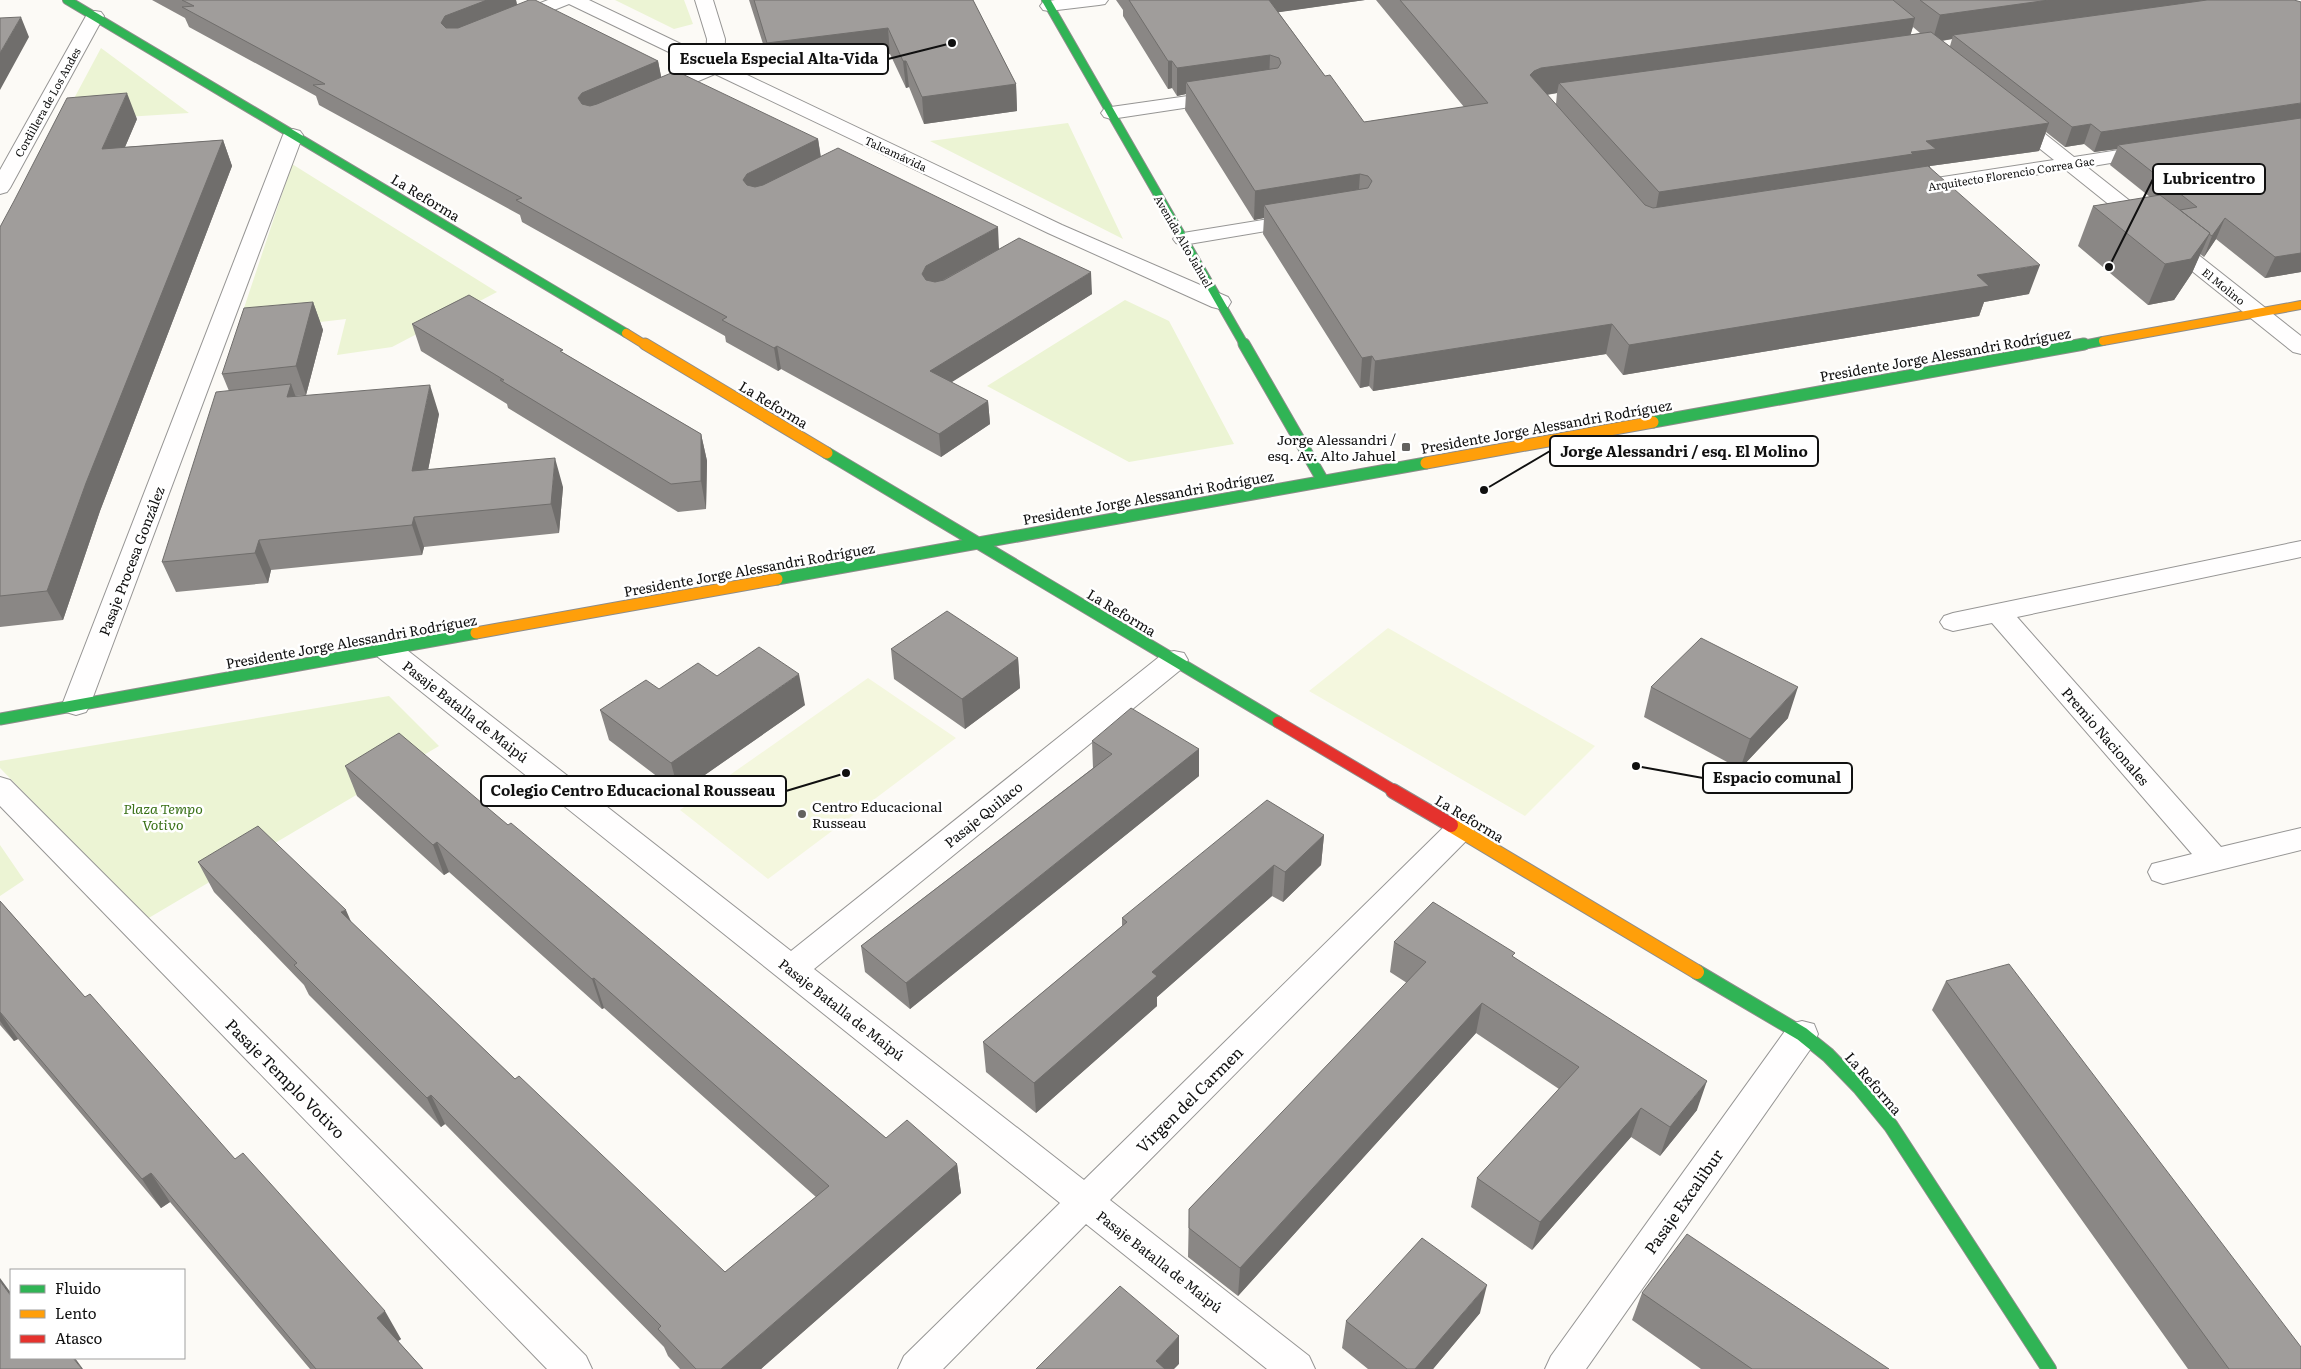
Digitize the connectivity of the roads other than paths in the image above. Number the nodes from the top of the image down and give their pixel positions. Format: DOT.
graph roads {
  1 [pos="67,0"];
  2 [pos="562,0"];
  3 [pos="575,0"];
  4 [pos="704,0"];
  5 [pos="1099,0"];
  6 [pos="1048,3"];
  7 [pos="94,16"];
  8 [pos="501,25"];
  9 [pos="715,67"];
  10 [pos="1241,94"];
  11 [pos="637,100"];
  12 [pos="1995,104"];
  13 [pos="1111,113"];
  14 [pos="293,134"];
  15 [pos="874,143"];
  16 [pos="2167,149"];
  17 [pos="849,155"];
  18 [pos="2071,164"];
  19 [pos="0,188"];
  20 [pos="1894,191"];
  21 [pos="1319,217"];
  22 [pos="1055,229"];
  23 [pos="1183,239"];
  24 [pos="1030,243"];
  25 [pos="1220,302"];
  26 [pos="2301,305"];
  27 [pos="2258,313"];
  28 [pos="2301,347"];
  29 [pos="214,414"];
  30 [pos="186,417"];
  31 [pos="1323,481"];
  32 [pos="978,543"];
  33 [pos="2301,549"];
  34 [pos="1998,613"];
  35 [pos="1953,622"];
  36 [pos="388,650"];
  37 [pos="1174,660"];
  38 [pos="76,705"];
  39 [pos="0,719"];
  40 [pos="0,788"];
  41 [pos="1460,829"];
  42 [pos="2301,839"];
  43 [pos="2215,860"];
  44 [pos="2162,872"];
  45 [pos="791,969"];
  46 [pos="1802,1034"];
  47 [pos="1086,1202"];
  48 [pos="573,1369"];
  49 [pos="917,1369"];
  50 [pos="1296,1369"];
  51 [pos="1564,1369"];
  52 [pos="2049,1369"];
  1 -- 7 [label="street, La Reforma"];
  2 -- 8 [label="street"];
  3 -- 9 [label="street, Talcamávida"];
  4 -- 9 [label="street"];
  5 -- 6 [label="street"];
  6 -- 13 [label="street, Avenida Alto Jahuel"];
  7 -- 14 [label="street, La Reforma"];
  7 -- 19 [label="street, Cordillera de Los Andes"];
  9 -- 11 [label="street"];
  9 -- 15 [label="street, Talcamávida"];
  10 -- 13 [label="street"];
  12 -- 18 [label="street, El Molino"];
  13 -- 23 [label="street, Avenida Alto Jahuel"];
  14 -- 30 [label="street, Pasaje Procesa González"];
  14 -- 32 [label="street, La Reforma"];
  15 -- 17 [label="street"];
  15 -- 22 [label="street, Talcamávida"];
  16 -- 18 [label="street, Arquitecto Florencio Correa Gac"];
  18 -- 20 [label="street, Arquitecto Florencio Correa Gac"];
  18 -- 27 [label="street, El Molino"];
  21 -- 23 [label="street"];
  22 -- 24 [label="street"];
  22 -- 25 [label="street, Talcamávida"];
  23 -- 25 [label="street, Avenida Alto Jahuel"];
  25 -- 31 [label="street, Avenida Alto Jahuel"];
  26 -- 27 [label="street, Presidente Jorge Alessandri Rodríguez"];
  27 -- 28 [label="street, El Molino"];
  27 -- 31 [label="street, Presidente Jorge Alessandri Rodríguez"];
  29 -- 30 [label="street"];
  30 -- 38 [label="street, Pasaje Procesa González"];
  31 -- 32 [label="street, Presidente Jorge Alessandri Rodríguez"];
  32 -- 36 [label="street, Presidente Jorge Alessandri Rodríguez"];
  32 -- 37 [label="street, La Reforma"];
  33 -- 34 [label="street"];
  34 -- 35 [label="street"];
  34 -- 43 [label="street, Premio Nacionales"];
  36 -- 38 [label="street, Presidente Jorge Alessandri Rodríguez"];
  36 -- 45 [label="street, Pasaje Batalla de Maipú"];
  37 -- 41 [label="street, La Reforma"];
  37 -- 45 [label="street, Pasaje Quilaco"];
  38 -- 39 [label="street, Presidente Jorge Alessandri Rodríguez"];
  40 -- 48 [label="street, Pasaje Templo Votivo"];
  41 -- 46 [label="street, La Reforma"];
  41 -- 47 [label="street, Virgen del Carmen"];
  42 -- 43 [label="street"];
  43 -- 44 [label="street"];
  45 -- 47 [label="street, Pasaje Batalla de Maipú"];
  46 -- 51 [label="street, Pasaje Excalibur"];
  46 -- 52 [label="street, La Reforma"];
  47 -- 49 [label="street, Virgen del Carmen"];
  47 -- 50 [label="street, Pasaje Batalla de Maipú"];
}
